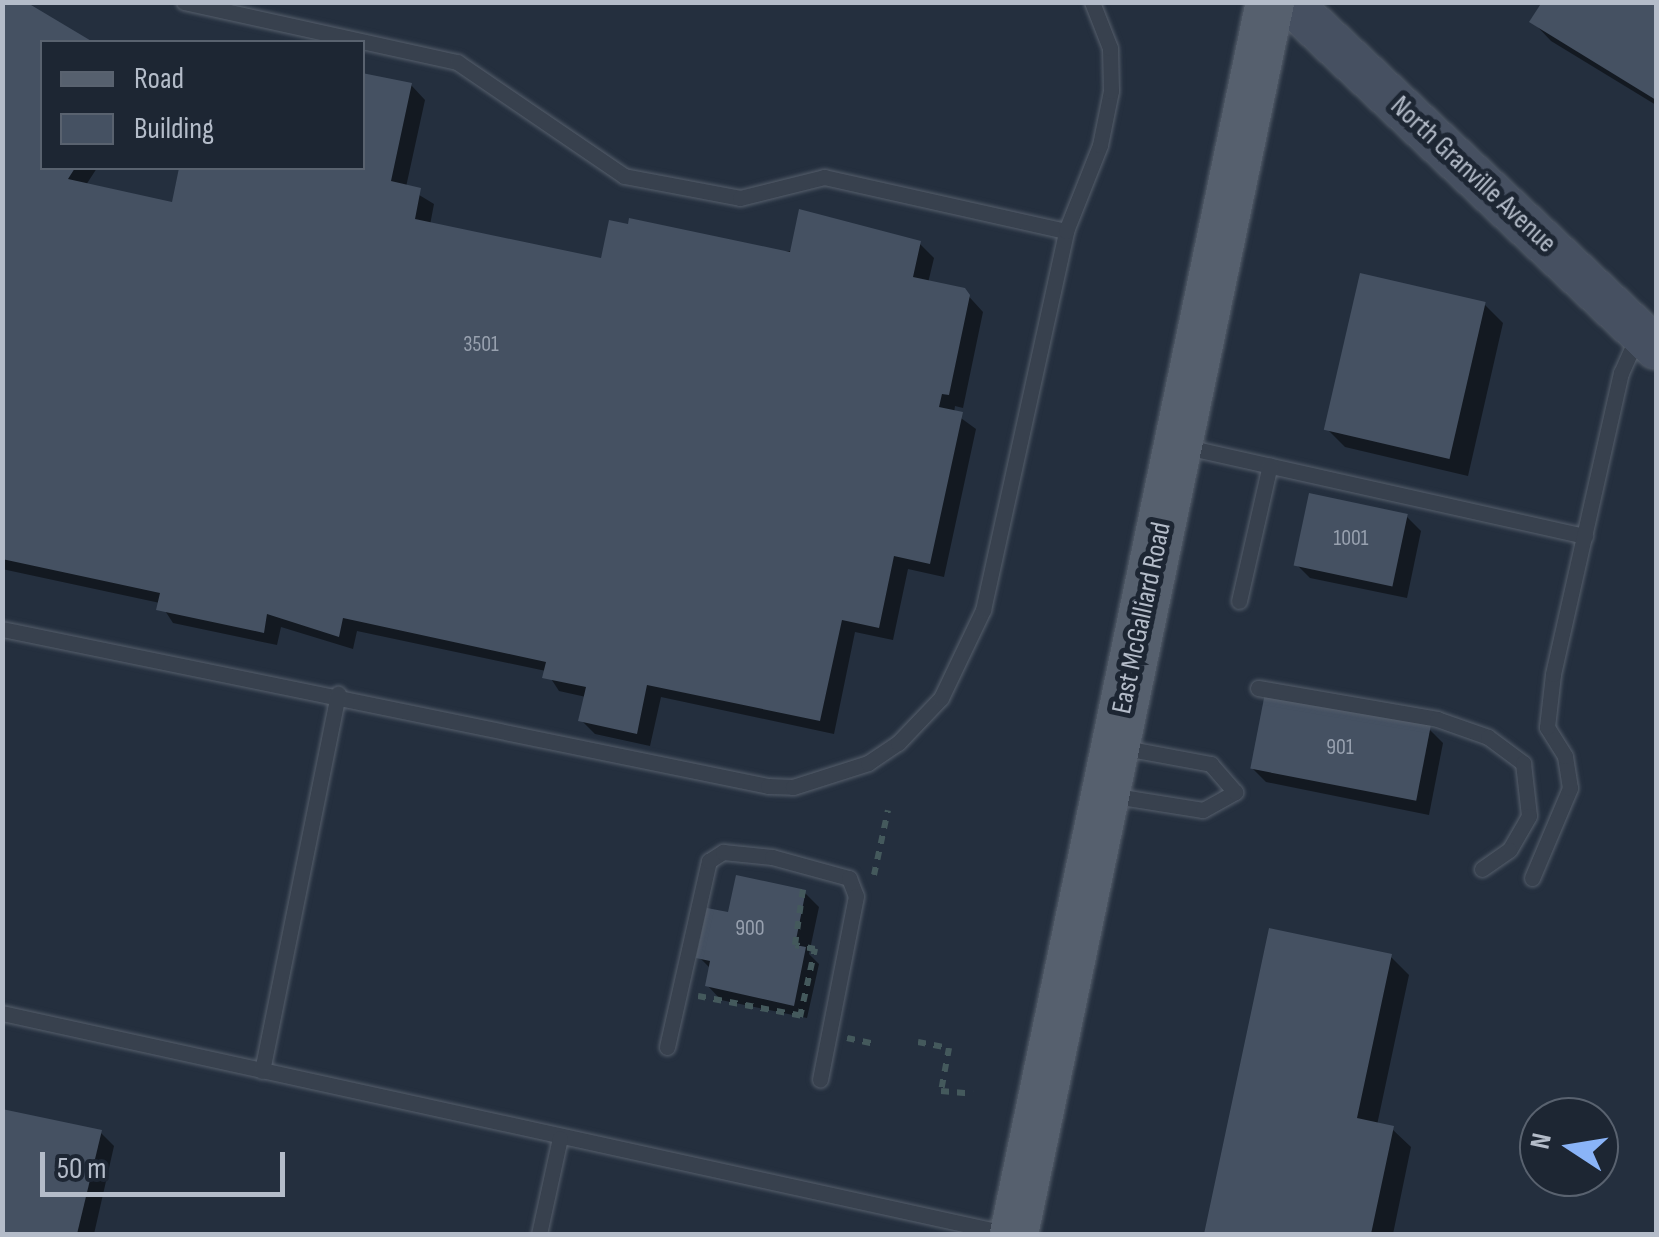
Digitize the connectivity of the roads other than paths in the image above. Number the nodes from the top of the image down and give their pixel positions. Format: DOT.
graph roads {
  1 [pos="184,2"];
  2 [pos="1092,2"];
  3 [pos="1270,2"];
  4 [pos="1289,2"];
  5 [pos="357,40"];
  6 [pos="365,42"];
  7 [pos="1066,230"];
  8 [pos="1648,340"];
  9 [pos="1178,445"];
  10 [pos="1270,465"];
  11 [pos="1586,536"];
  12 [pos="1239,602"];
  13 [pos="2,629"];
  14 [pos="1258,688"];
  15 [pos="338,694"];
  16 [pos="1115,746"];
  17 [pos="1105,794"];
  18 [pos="1482,869"];
  19 [pos="1532,878"];
  20 [pos="2,1013"];
  21 [pos="667,1047"];
  22 [pos="262,1070"];
  23 [pos="820,1079"];
  24 [pos="560,1138"];
  25 [pos="539,1234"];
  26 [pos="1013,1234"];
  1 -- 5 [label="lane"];
  2 -- 7 [label="lane"];
  3 -- 9 [label="main road, East McGalliard Road"];
  4 -- 8 [label="main road, North Granville Avenue"];
  6 -- 7 [label="lane"];
  7 -- 15 [label="lane"];
  8 -- 11 [label="lane"];
  9 -- 10 [label="lane"];
  9 -- 16 [label="main road, East McGalliard Road"];
  10 -- 11 [label="lane"];
  10 -- 12 [label="lane"];
  11 -- 19 [label="lane"];
  13 -- 15 [label="lane"];
  14 -- 18 [label="lane"];
  15 -- 22 [label="lane"];
  16 -- 17 [label="main road, East McGalliard Road"];
  16 -- 17 [label="lane"];
  17 -- 26 [label="main road, East McGalliard Road"];
  20 -- 22 [label="lane"];
  21 -- 23 [label="lane"];
  22 -- 24 [label="lane"];
  24 -- 25 [label="lane"];
  24 -- 26 [label="lane"];
}
